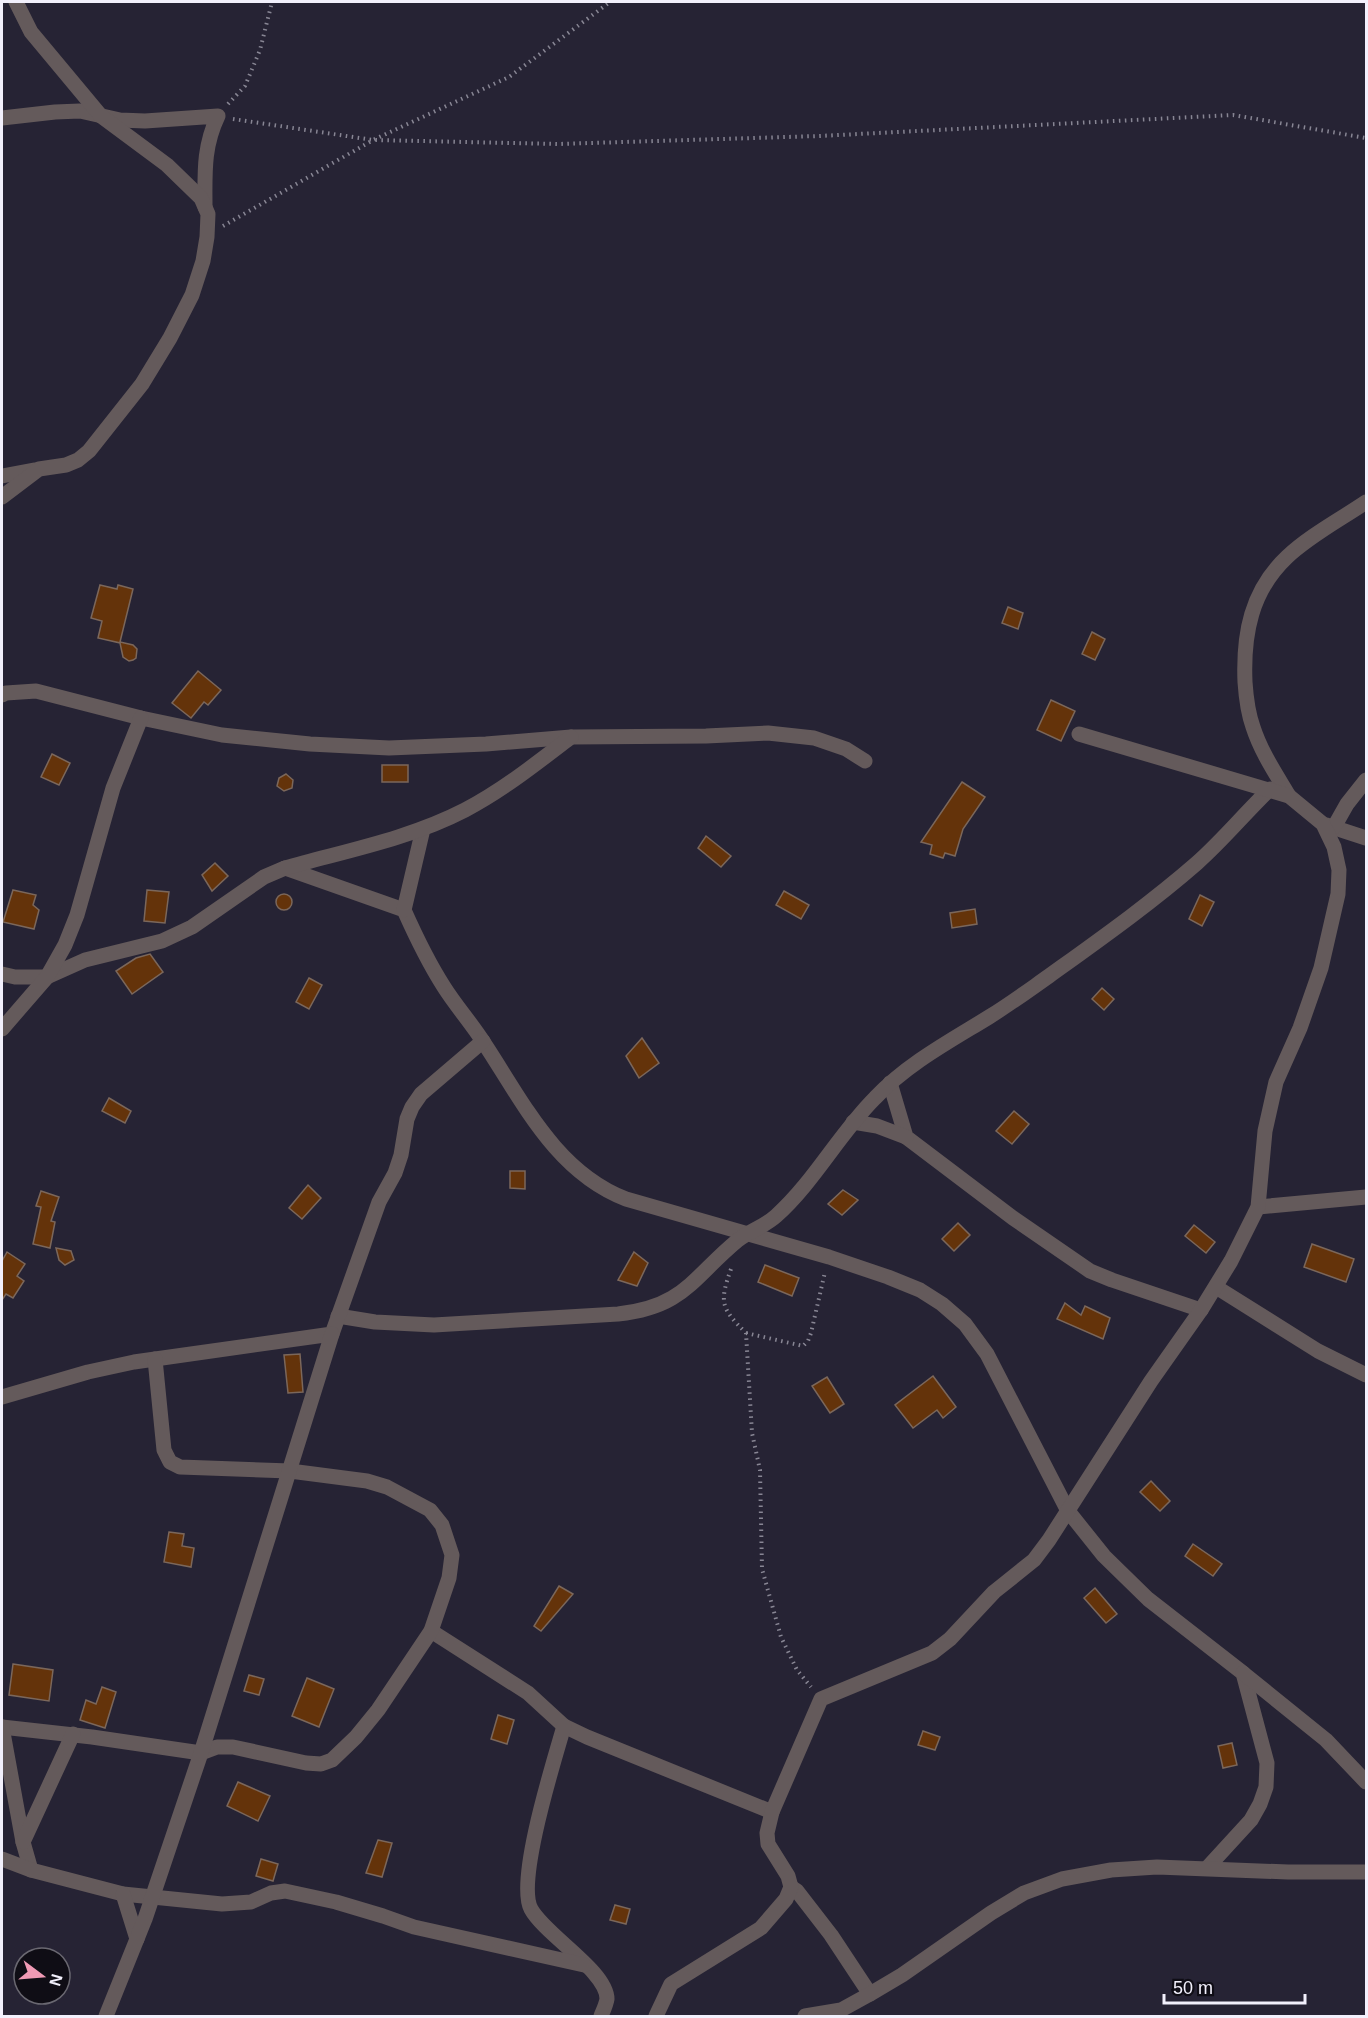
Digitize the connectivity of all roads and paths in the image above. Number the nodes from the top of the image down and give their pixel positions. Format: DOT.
graph roads {
  1 [pos="16,2"];
  2 [pos="273,2"];
  3 [pos="610,2"];
  4 [pos="101,116"];
  5 [pos="218,116"];
  6 [pos="2,118"];
  7 [pos="1366,138"];
  8 [pos="373,140"];
  9 [pos="205,207"];
  10 [pos="207,237"];
  11 [pos="39,469"];
  12 [pos="2,476"];
  13 [pos="2,497"];
  14 [pos="1366,502"];
  15 [pos="2,695"];
  16 [pos="141,718"];
  17 [pos="1079,734"];
  18 [pos="572,737"];
  19 [pos="865,761"];
  20 [pos="1366,780"];
  21 [pos="1270,789"];
  22 [pos="1289,796"];
  23 [pos="1328,825"];
  24 [pos="423,829"];
  25 [pos="1366,838"];
  26 [pos="285,868"];
  27 [pos="404,910"];
  28 [pos="2,974"];
  29 [pos="47,977"];
  30 [pos="2,1029"];
  31 [pos="483,1041"];
  32 [pos="890,1083"];
  33 [pos="853,1122"];
  34 [pos="906,1137"];
  35 [pos="1366,1197"];
  36 [pos="1258,1207"];
  37 [pos="744,1237"];
  38 [pos="829,1257"];
  39 [pos="1216,1287"];
  40 [pos="1201,1310"];
  41 [pos="339,1316"];
  42 [pos="746,1333"];
  43 [pos="332,1334"];
  44 [pos="155,1359"];
  45 [pos="1366,1375"];
  46 [pos="2,1397"];
  47 [pos="290,1471"];
  48 [pos="1068,1511"];
  49 [pos="431,1631"];
  50 [pos="1243,1673"];
  51 [pos="821,1699"];
  52 [pos="564,1726"];
  53 [pos="2,1727"];
  54 [pos="73,1734"];
  55 [pos="201,1753"];
  56 [pos="1366,1782"];
  57 [pos="772,1812"];
  58 [pos="23,1842"];
  59 [pos="2,1859"];
  60 [pos="1207,1868"];
  61 [pos="32,1870"];
  62 [pos="1366,1873"];
  63 [pos="791,1887"];
  64 [pos="123,1894"];
  65 [pos="152,1897"];
  66 [pos="137,1939"];
  67 [pos="584,1965"];
  68 [pos="870,1994"];
  69 [pos="843,2013"];
  70 [pos="105,2016"];
  71 [pos="601,2016"];
  72 [pos="656,2016"];
  73 [pos="805,2016"];
  1 -- 4 [label="street"];
  2 -- 5 [label="path"];
  3 -- 8 [label="path"];
  4 -- 5 [label="street"];
  4 -- 6 [label="street"];
  4 -- 9 [label="street"];
  5 -- 8 [label="path"];
  5 -- 9 [label="street"];
  7 -- 8 [label="path"];
  8 -- 10 [label="path"];
  9 -- 10 [label="street"];
  10 -- 11 [label="street"];
  11 -- 12 [label="street"];
  11 -- 13 [label="street"];
  14 -- 22 [label="street"];
  15 -- 16 [label="street"];
  16 -- 18 [label="street"];
  16 -- 29 [label="street"];
  17 -- 21 [label="street"];
  18 -- 19 [label="street"];
  18 -- 24 [label="street"];
  20 -- 23 [label="street"];
  21 -- 22 [label="street"];
  21 -- 32 [label="street"];
  22 -- 23 [label="street"];
  23 -- 25 [label="street"];
  23 -- 36 [label="street"];
  24 -- 26 [label="street"];
  24 -- 27 [label="street"];
  26 -- 27 [label="street"];
  26 -- 29 [label="street"];
  27 -- 31 [label="street"];
  28 -- 29 [label="street"];
  29 -- 30 [label="street"];
  31 -- 37 [label="street"];
  31 -- 41 [label="street"];
  32 -- 33 [label="street"];
  32 -- 34 [label="street"];
  33 -- 34 [label="street"];
  33 -- 37 [label="street"];
  34 -- 40 [label="street"];
  35 -- 36 [label="street"];
  36 -- 39 [label="street"];
  37 -- 38 [label="street"];
  37 -- 41 [label="street"];
  37 -- 42 [label="path"];
  38 -- 42 [label="path"];
  38 -- 48 [label="street"];
  39 -- 40 [label="street"];
  39 -- 45 [label="street"];
  40 -- 48 [label="street"];
  41 -- 43 [label="street"];
  42 -- 51 [label="path"];
  43 -- 44 [label="street"];
  43 -- 47 [label="street"];
  44 -- 46 [label="street"];
  44 -- 47 [label="street"];
  47 -- 49 [label="street"];
  47 -- 55 [label="street"];
  48 -- 50 [label="street"];
  48 -- 51 [label="street"];
  49 -- 52 [label="street"];
  49 -- 55 [label="street"];
  50 -- 56 [label="street"];
  50 -- 60 [label="street"];
  51 -- 57 [label="street"];
  52 -- 57 [label="street"];
  52 -- 67 [label="street"];
  53 -- 54 [label="street"];
  53 -- 58 [label="street"];
  54 -- 55 [label="street"];
  54 -- 58 [label="street"];
  55 -- 65 [label="street"];
  57 -- 63 [label="street"];
  58 -- 61 [label="street"];
  59 -- 61 [label="street"];
  60 -- 62 [label="street"];
  60 -- 68 [label="street"];
  61 -- 64 [label="street"];
  63 -- 68 [label="street"];
  63 -- 72 [label="street"];
  64 -- 65 [label="street"];
  64 -- 66 [label="street"];
  65 -- 66 [label="street"];
  65 -- 67 [label="street"];
  66 -- 70 [label="street"];
  67 -- 71 [label="street"];
  68 -- 69 [label="street"];
  69 -- 73 [label="street"];
}
